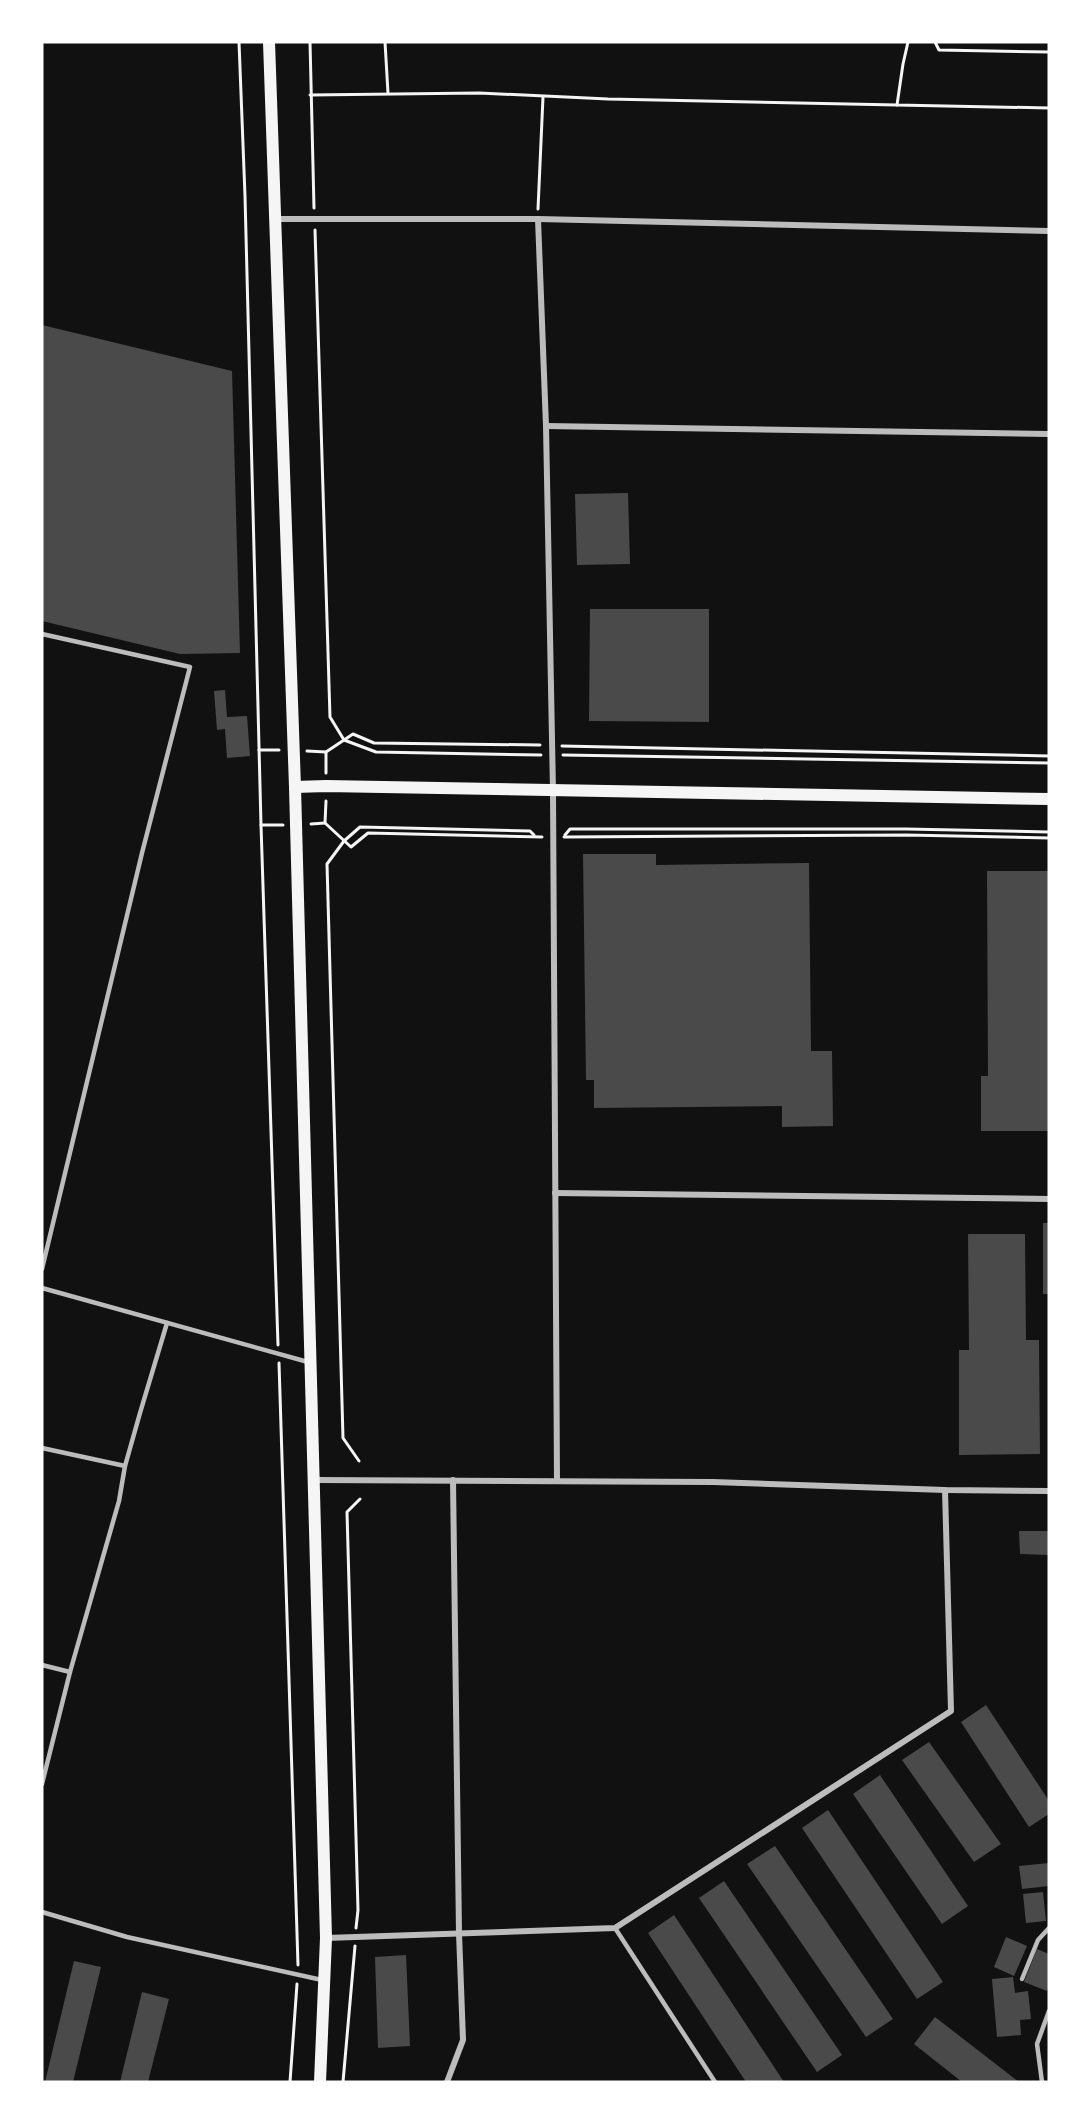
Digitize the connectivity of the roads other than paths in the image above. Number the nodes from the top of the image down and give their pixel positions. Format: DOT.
graph roads {
  1 [pos="269,42"];
  2 [pos="276,219"];
  3 [pos="538,219"];
  4 [pos="1049,231"];
  5 [pos="546,426"];
  6 [pos="1049,434"];
  7 [pos="42,633"];
  8 [pos="295,787"];
  9 [pos="553,791"];
  10 [pos="1049,799"];
  11 [pos="555,1193"];
  12 [pos="1049,1199"];
  13 [pos="42,1269"];
  14 [pos="42,1288"];
  15 [pos="167,1323"];
  16 [pos="311,1363"];
  17 [pos="42,1448"];
  18 [pos="126,1466"];
  19 [pos="315,1480"];
  20 [pos="453,1480"];
  21 [pos="557,1481"];
  22 [pos="945,1490"];
  23 [pos="1049,1491"];
  24 [pos="42,1665"];
  25 [pos="70,1672"];
  26 [pos="45,1761"];
  27 [pos="42,1784"];
  28 [pos="42,1912"];
  29 [pos="615,1928"];
  30 [pos="1049,1928"];
  31 [pos="459,1933"];
  32 [pos="326,1938"];
  33 [pos="1022,1979"];
  34 [pos="324,1981"];
  35 [pos="1049,2011"];
  36 [pos="320,2082"];
  37 [pos="447,2082"];
  38 [pos="716,2082"];
  39 [pos="1042,2082"];
  1 -- 2 [label="main road"];
  2 -- 3 [label="street"];
  2 -- 8 [label="main road"];
  3 -- 4 [label="street"];
  3 -- 5 [label="street"];
  5 -- 6 [label="street"];
  5 -- 9 [label="street"];
  7 -- 13 [label="lane"];
  8 -- 9 [label="main road"];
  8 -- 16 [label="main road"];
  9 -- 10 [label="main road"];
  9 -- 11 [label="street"];
  11 -- 12 [label="street"];
  11 -- 21 [label="street"];
  14 -- 15 [label="lane"];
  15 -- 16 [label="lane"];
  15 -- 18 [label="lane"];
  16 -- 19 [label="main road"];
  17 -- 18 [label="lane"];
  18 -- 25 [label="lane"];
  19 -- 20 [label="street"];
  19 -- 32 [label="main road"];
  20 -- 21 [label="street"];
  20 -- 31 [label="street"];
  21 -- 22 [label="street"];
  22 -- 23 [label="street"];
  22 -- 29 [label="street"];
  24 -- 25 [label="lane"];
  25 -- 26 [label="lane"];
  26 -- 27 [label="lane"];
  28 -- 34 [label="lane"];
  29 -- 31 [label="street"];
  29 -- 38 [label="lane"];
  30 -- 33 [label="lane"];
  31 -- 32 [label="street"];
  31 -- 37 [label="street"];
  32 -- 34 [label="main road"];
  34 -- 36 [label="main road"];
  35 -- 39 [label="lane"];
}
